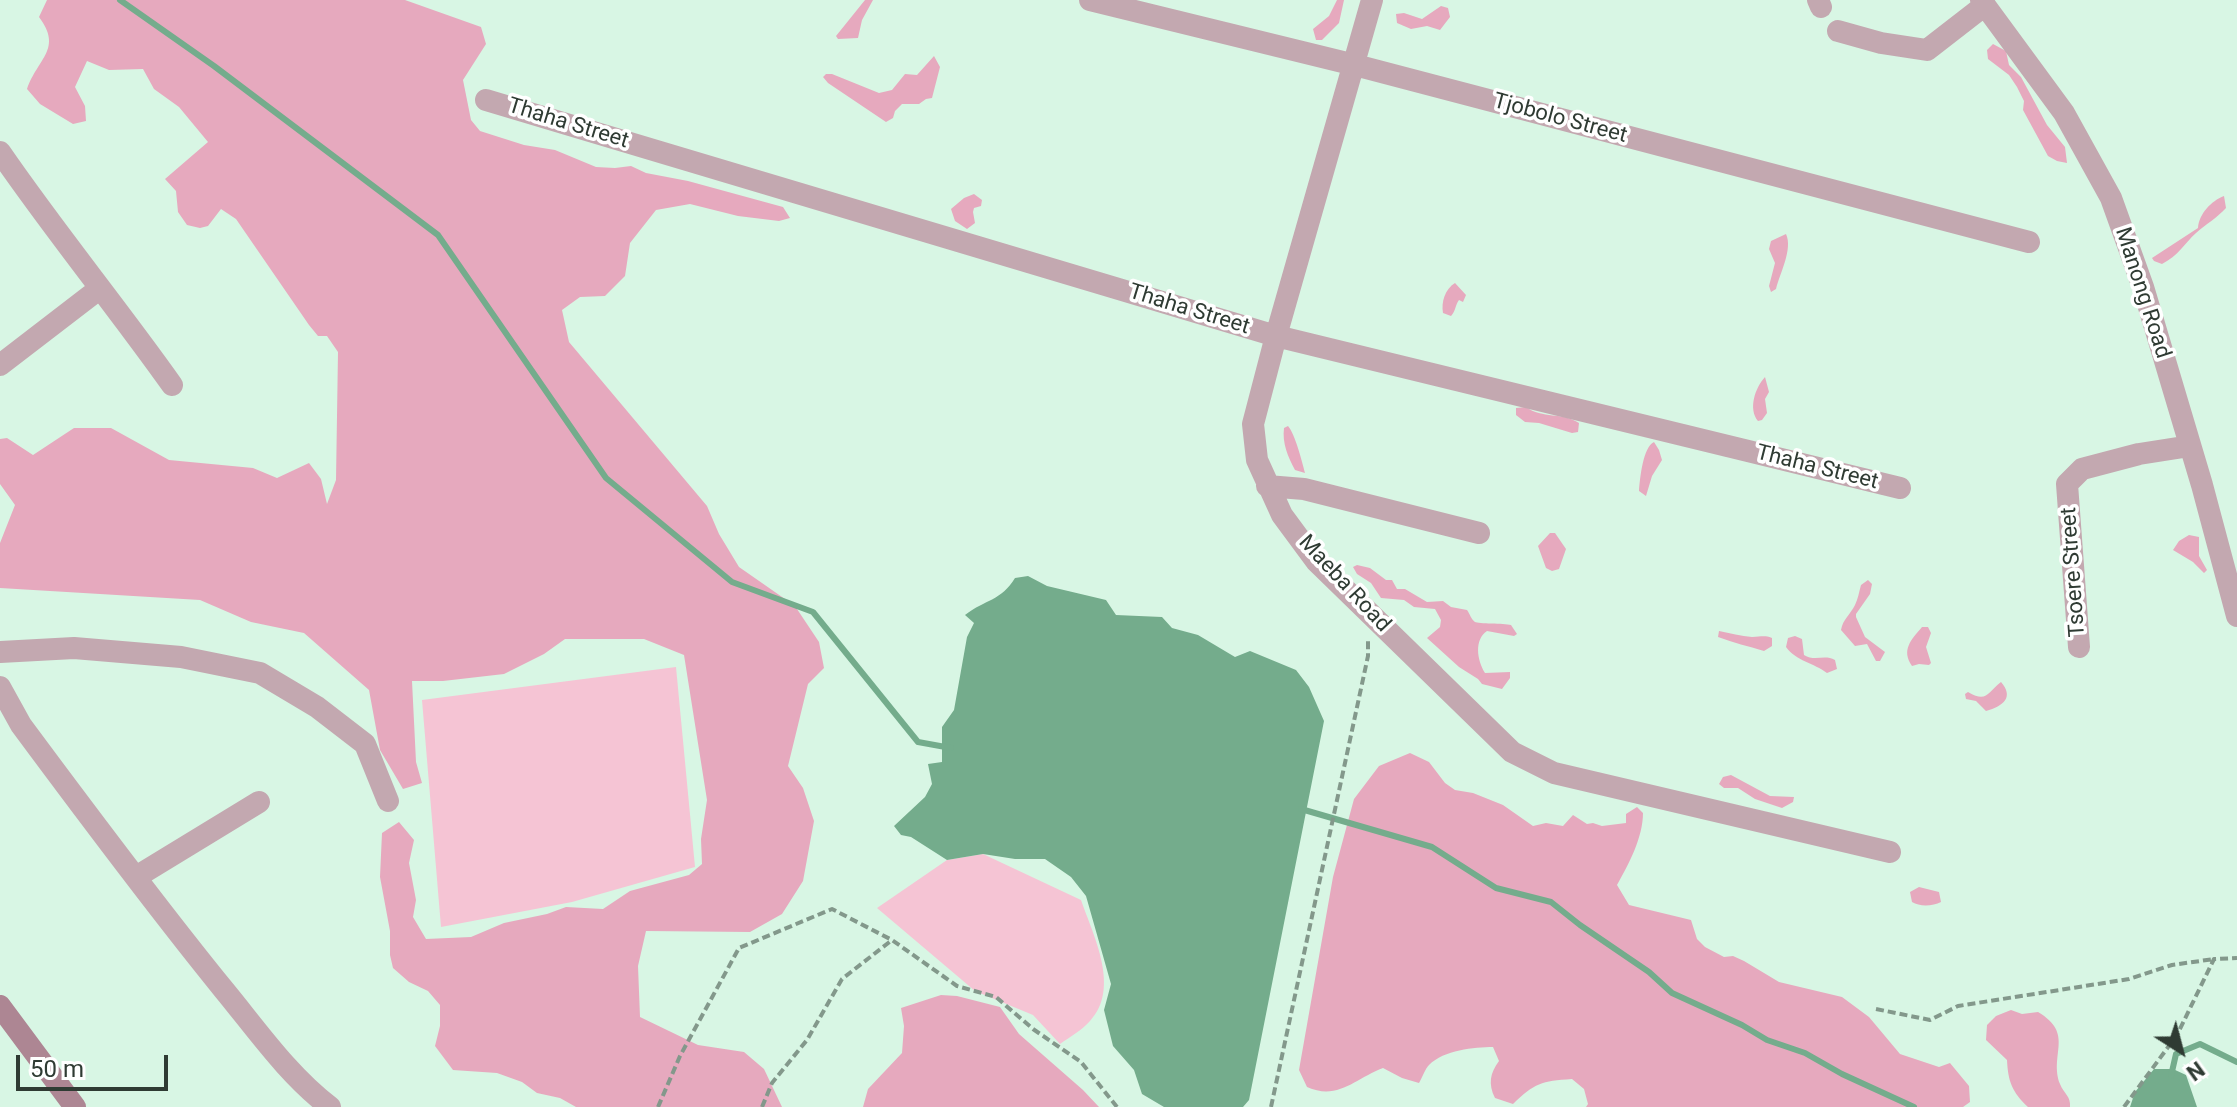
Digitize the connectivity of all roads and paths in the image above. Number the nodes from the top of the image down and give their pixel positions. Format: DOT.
graph roads {
  1 [pos="1090,0"];
  2 [pos="1372,0"];
  3 [pos="1983,3"];
  4 [pos="1838,31"];
  5 [pos="1355,65"];
  6 [pos="486,100"];
  7 [pos="1,156"];
  8 [pos="2029,242"];
  9 [pos="99,289"];
  10 [pos="1276,336"];
  11 [pos="0,365"];
  12 [pos="172,385"];
  13 [pos="2190,446"];
  14 [pos="1267,486"];
  15 [pos="1900,488"];
  16 [pos="1479,533"];
  17 [pos="1367,613"];
  18 [pos="2237,616"];
  19 [pos="2079,647"];
  20 [pos="0,652"];
  21 [pos="0,687"];
  22 [pos="388,801"];
  23 [pos="259,802"];
  24 [pos="1890,852"];
  25 [pos="136,877"];
  26 [pos="892,940"];
  27 [pos="2237,958"];
  28 [pos="2214,959"];
  29 [pos="0,1006"];
  30 [pos="1876,1009"];
  31 [pos="75,1107"];
  32 [pos="330,1107"];
  33 [pos="658,1107"];
  34 [pos="762,1107"];
  35 [pos="1117,1107"];
  36 [pos="1271,1107"];
  37 [pos="2124,1107"];
  1 -- 5 [label="street, Tjobolo Street"];
  2 -- 5 [label="street, Maeba Road"];
  3 -- 4 [label="street"];
  3 -- 13 [label="street, Manong Road"];
  5 -- 8 [label="street, Tjobolo Street"];
  5 -- 10 [label="street, Maeba Road"];
  6 -- 10 [label="street, Thaha Street"];
  7 -- 9 [label="street"];
  9 -- 11 [label="street"];
  9 -- 12 [label="street"];
  10 -- 14 [label="street, Maeba Road"];
  10 -- 15 [label="street, Thaha Street"];
  13 -- 18 [label="street, Manong Road"];
  13 -- 19 [label="street, Tsoere Street"];
  14 -- 16 [label="street"];
  14 -- 17 [label="street, Maeba Road"];
  17 -- 24 [label="street, Maeba Road"];
  17 -- 36 [label="path"];
  20 -- 22 [label="street"];
  21 -- 25 [label="street"];
  23 -- 25 [label="street"];
  25 -- 32 [label="street"];
  26 -- 33 [label="path"];
  26 -- 34 [label="path"];
  26 -- 35 [label="path"];
  27 -- 28 [label="path"];
  28 -- 30 [label="path"];
  28 -- 37 [label="path"];
  29 -- 31 [label="main road"];
}
